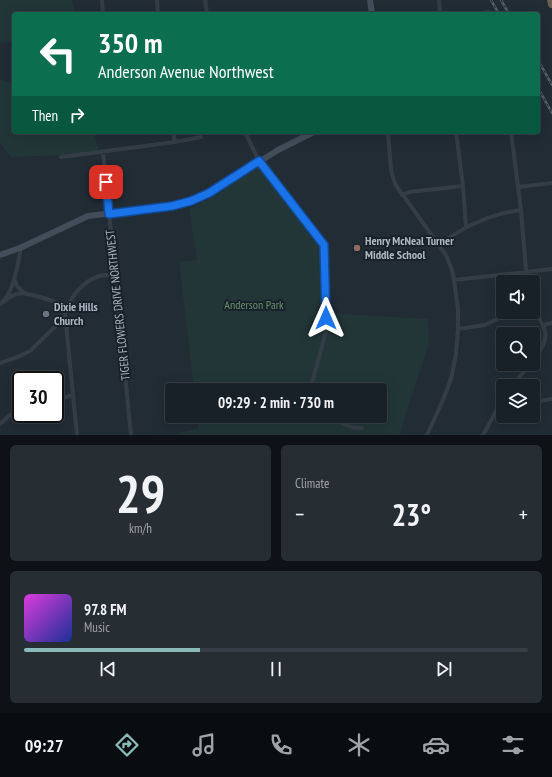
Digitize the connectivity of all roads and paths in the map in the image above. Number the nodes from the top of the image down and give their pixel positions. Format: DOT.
graph roads {
  1 [pos="102,0"];
  2 [pos="156,0"];
  3 [pos="205,0"];
  4 [pos="370,0"];
  5 [pos="439,0"];
  6 [pos="551,0"];
  7 [pos="552,4"];
  8 [pos="103,12"];
  9 [pos="158,12"];
  10 [pos="207,12"];
  11 [pos="372,12"];
  12 [pos="440,12"];
  13 [pos="173,134"];
  14 [pos="246,134"];
  15 [pos="310,134"];
  16 [pos="388,134"];
  17 [pos="456,134"];
  18 [pos="511,134"];
  19 [pos="201,137"];
  20 [pos="175,142"];
  21 [pos="103,152"];
  22 [pos="61,157"];
  23 [pos="259,161"];
  24 [pos="552,183"];
  25 [pos="463,186"];
  26 [pos="518,187"];
  27 [pos="402,195"];
  28 [pos="520,210"];
  29 [pos="109,214"];
  30 [pos="466,227"];
  31 [pos="439,245"];
  32 [pos="20,248"];
  33 [pos="0,255"];
  34 [pos="552,268"];
  35 [pos="526,271"];
  36 [pos="115,274"];
  37 [pos="526,275"];
  38 [pos="14,278"];
  39 [pos="454,280"];
  40 [pos="24,293"];
  41 [pos="2,303"];
  42 [pos="67,307"];
  43 [pos="496,319"];
  44 [pos="539,319"];
  45 [pos="65,321"];
  46 [pos="552,323"];
  47 [pos="543,325"];
  48 [pos="458,329"];
  49 [pos="540,352"];
  50 [pos="0,364"];
  51 [pos="524,371"];
  52 [pos="518,379"];
  53 [pos="312,383"];
  54 [pos="73,395"];
  55 [pos="64,398"];
  56 [pos="552,399"];
  57 [pos="540,401"];
  58 [pos="496,412"];
  59 [pos="12,414"];
  60 [pos="342,423"];
  61 [pos="0,424"];
  62 [pos="362,428"];
  63 [pos="77,435"];
  64 [pos="131,435"];
  65 [pos="427,435"];
  66 [pos="483,435"];
  1 -- 8 [label="street"];
  2 -- 9 [label="street"];
  3 -- 10 [label="street"];
  4 -- 11 [label="street"];
  5 -- 12 [label="street"];
  6 -- 7 [label="highway"];
  13 -- 20 [label="street"];
  14 -- 23 [label="street"];
  15 -- 23 [label="street"];
  16 -- 27 [label="street"];
  17 -- 25 [label="street"];
  18 -- 26 [label="street"];
  19 -- 20 [label="street"];
  20 -- 21 [label="street"];
  21 -- 22 [label="street"];
  21 -- 29 [label="street, TIGER FLOWERS DRIVE NORTHWEST"];
  23 -- 29 [label="street"];
  23 -- 53 [label="street"];
  24 -- 26 [label="street"];
  25 -- 27 [label="street"];
  25 -- 30 [label="street"];
  26 -- 28 [label="street"];
  27 -- 31 [label="street"];
  28 -- 30 [label="street"];
  28 -- 35 [label="street"];
  29 -- 32 [label="street"];
  29 -- 36 [label="street, TIGER FLOWERS DRIVE NORTHWEST"];
  30 -- 31 [label="street"];
  31 -- 39 [label="street"];
  32 -- 33 [label="street"];
  32 -- 38 [label="street"];
  34 -- 35 [label="street"];
  35 -- 37 [label="street"];
  35 -- 39 [label="street"];
  36 -- 42 [label="street"];
  36 -- 64 [label="street, TIGER FLOWERS DRIVE NORTHWEST"];
  38 -- 40 [label="street"];
  38 -- 41 [label="street"];
  39 -- 48 [label="street"];
  40 -- 41 [label="street"];
  40 -- 42 [label="street"];
  42 -- 45 [label="street"];
  43 -- 48 [label="street"];
  44 -- 47 [label="street"];
  45 -- 50 [label="street"];
  45 -- 54 [label="street"];
  46 -- 47 [label="street"];
  47 -- 49 [label="street"];
  48 -- 65 [label="street"];
  51 -- 52 [label="street"];
  54 -- 55 [label="street"];
  54 -- 63 [label="street"];
  56 -- 57 [label="street"];
  58 -- 66 [label="street"];
  59 -- 61 [label="street"];
  60 -- 62 [label="street"];
}
